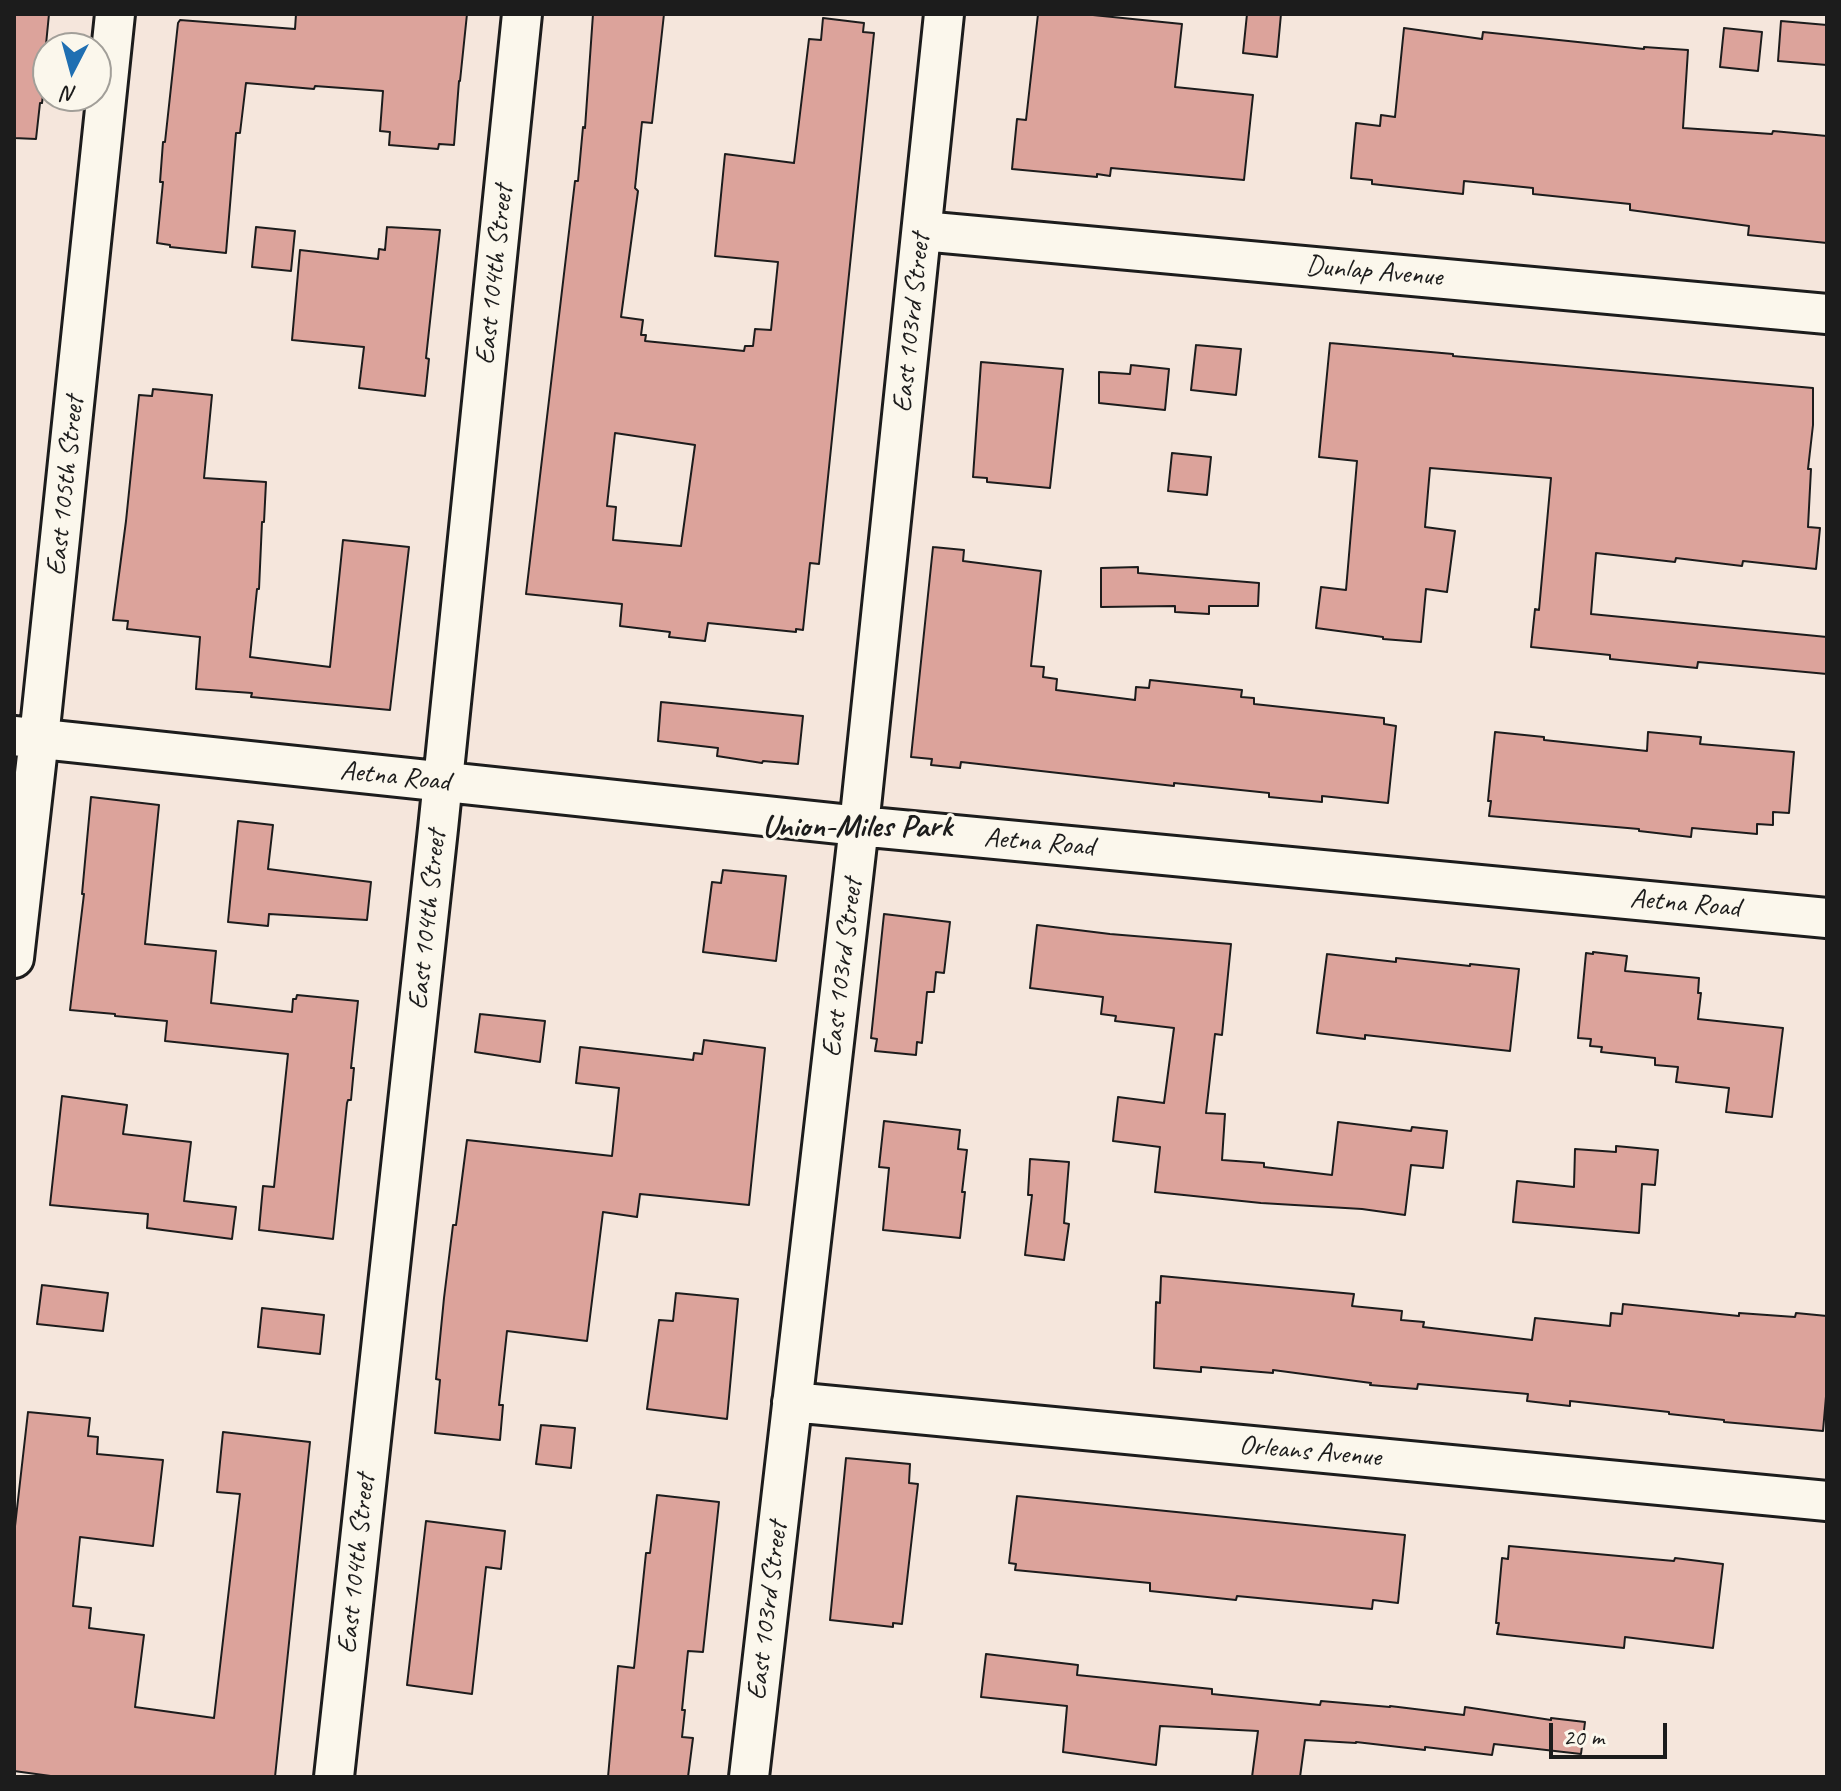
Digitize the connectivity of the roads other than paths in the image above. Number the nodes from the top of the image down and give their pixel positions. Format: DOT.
graph roads {
  1 [pos="115,14"];
  2 [pos="522,14"];
  3 [pos="944,14"];
  4 [pos="922,231"];
  5 [pos="1827,314"];
  6 [pos="26,737"];
  7 [pos="443,782"];
  8 [pos="859,826"];
  9 [pos="1827,918"];
  10 [pos="14,958"];
  11 [pos="792,1402"];
  12 [pos="1827,1501"];
  13 [pos="334,1777"];
  14 [pos="749,1777"];
  1 -- 6 [label="street, East 105th Street"];
  2 -- 7 [label="street, East 104th Street"];
  3 -- 4 [label="street, East 103rd Street"];
  4 -- 5 [label="street, Dunlap Avenue"];
  4 -- 8 [label="street, East 103rd Street"];
  6 -- 7 [label="street, Aetna Road"];
  6 -- 10 [label="street, East 105th Street"];
  7 -- 8 [label="street, Aetna Road"];
  7 -- 13 [label="street, East 104th Street"];
  8 -- 9 [label="street, Aetna Road"];
  8 -- 11 [label="street, East 103rd Street"];
  11 -- 12 [label="street, Orleans Avenue"];
  11 -- 14 [label="street, East 103rd Street"];
}
